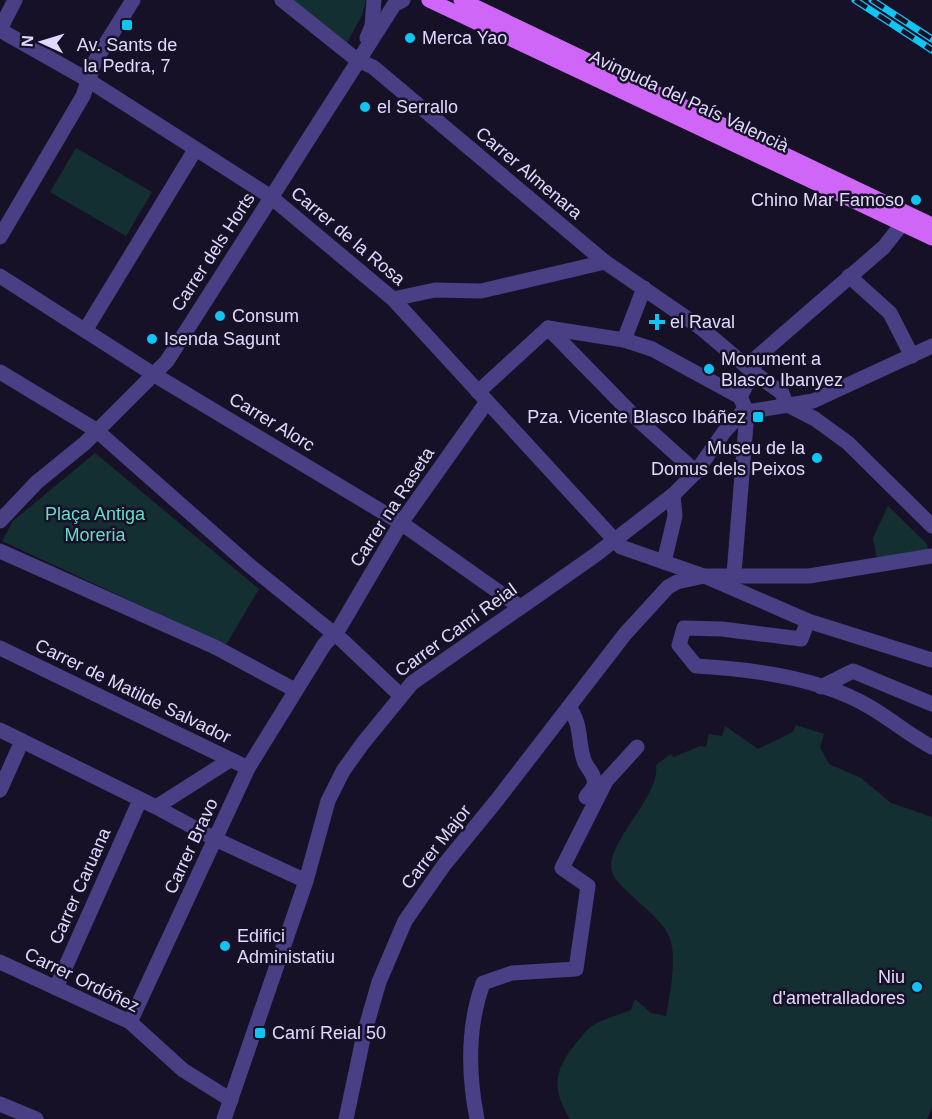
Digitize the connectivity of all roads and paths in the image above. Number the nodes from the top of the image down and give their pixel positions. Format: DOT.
graph roads {
  1 [pos="15,0"];
  2 [pos="133,0"];
  3 [pos="282,0"];
  4 [pos="374,0"];
  5 [pos="403,0"];
  6 [pos="429,0"];
  7 [pos="461,0"];
  8 [pos="0,29"];
  9 [pos="357,60"];
  10 [pos="88,80"];
  11 [pos="195,150"];
  12 [pos="271,197"];
  13 [pos="902,224"];
  14 [pos="932,225"];
  15 [pos="0,237"];
  16 [pos="932,238"];
  17 [pos="605,262"];
  18 [pos="0,276"];
  19 [pos="849,276"];
  20 [pos="644,288"];
  21 [pos="393,298"];
  22 [pos="548,328"];
  23 [pos="86,329"];
  24 [pos="624,340"];
  25 [pos="932,346"];
  26 [pos="912,356"];
  27 [pos="0,372"];
  28 [pos="753,372"];
  29 [pos="153,374"];
  30 [pos="482,398"];
  31 [pos="786,404"];
  32 [pos="744,406"];
  33 [pos="96,430"];
  34 [pos="696,472"];
  35 [pos="673,495"];
  36 [pos="2,516"];
  37 [pos="401,523"];
  38 [pos="932,526"];
  39 [pos="616,541"];
  40 [pos="0,551"];
  41 [pos="932,556"];
  42 [pos="664,562"];
  43 [pos="734,574"];
  44 [pos="704,576"];
  45 [pos="520,607"];
  46 [pos="808,621"];
  47 [pos="334,634"];
  48 [pos="0,648"];
  49 [pos="932,660"];
  50 [pos="821,687"];
  51 [pos="296,690"];
  52 [pos="400,695"];
  53 [pos="932,704"];
  54 [pos="570,706"];
  55 [pos="0,730"];
  56 [pos="22,741"];
  57 [pos="637,747"];
  58 [pos="932,747"];
  59 [pos="230,760"];
  60 [pos="248,768"];
  61 [pos="0,790"];
  62 [pos="140,800"];
  63 [pos="156,807"];
  64 [pos="584,826"];
  65 [pos="216,839"];
  66 [pos="306,880"];
  67 [pos="0,962"];
  68 [pos="56,988"];
  69 [pos="130,1022"];
  70 [pos="231,1100"];
  71 [pos="0,1104"];
  72 [pos="36,1119"];
  73 [pos="224,1119"];
  74 [pos="346,1119"];
  75 [pos="477,1119"];
  1 -- 8 [label="street"];
  2 -- 10 [label="street"];
  3 -- 9 [label="street, Carrer Almenara"];
  4 -- 9 [label="street, Carrer dels Horts"];
  5 -- 9 [label="street, Carrer dels Horts"];
  6 -- 13 [label="main road, Avinguda del País Valencià"];
  7 -- 14 [label="main road, Avinguda del País Valencià"];
  8 -- 10 [label="street, Carrer de la Rosa"];
  9 -- 12 [label="street, Carrer dels Horts"];
  9 -- 17 [label="street, Carrer Almenara"];
  10 -- 11 [label="street, Carrer de la Rosa"];
  10 -- 15 [label="street"];
  11 -- 12 [label="street, Carrer de la Rosa"];
  11 -- 23 [label="street"];
  12 -- 21 [label="street, Carrer de la Rosa"];
  12 -- 29 [label="street, Carrer dels Horts"];
  13 -- 16 [label="main road, Avinguda del País Valencià"];
  13 -- 19 [label="street"];
  17 -- 20 [label="street, Carrer Almenara"];
  17 -- 21 [label="street"];
  18 -- 23 [label="street, Carrer Alorc"];
  19 -- 26 [label="street"];
  19 -- 28 [label="street"];
  20 -- 24 [label="street"];
  20 -- 28 [label="street, Carrer Almenara"];
  21 -- 30 [label="street, Carrer de la Rosa"];
  22 -- 24 [label="street"];
  22 -- 30 [label="street, Carrer na Raseta"];
  22 -- 34 [label="street"];
  23 -- 29 [label="street, Carrer Alorc"];
  24 -- 32 [label="street"];
  25 -- 26 [label="street"];
  26 -- 31 [label="street"];
  27 -- 33 [label="street"];
  28 -- 31 [label="street, Carrer Almenara"];
  28 -- 32 [label="street"];
  29 -- 33 [label="street, Carrer dels Horts"];
  29 -- 37 [label="street, Carrer Alorc"];
  30 -- 37 [label="street, Carrer na Raseta"];
  30 -- 39 [label="street, Carrer de la Rosa"];
  31 -- 32 [label="street"];
  31 -- 38 [label="street"];
  32 -- 34 [label="street, Carrer Camí Reial"];
  32 -- 43 [label="street"];
  33 -- 36 [label="street, Carrer dels Horts"];
  33 -- 47 [label="street"];
  34 -- 35 [label="street, Carrer Camí Reial"];
  35 -- 39 [label="street, Carrer Camí Reial"];
  35 -- 42 [label="street"];
  37 -- 45 [label="street, Carrer Alorc"];
  37 -- 47 [label="street, Carrer na Raseta"];
  39 -- 42 [label="street, Carrer de la Rosa"];
  39 -- 45 [label="street, Carrer Camí Reial"];
  40 -- 51 [label="street"];
  41 -- 43 [label="street"];
  42 -- 44 [label="street, Carrer de la Rosa"];
  43 -- 44 [label="street"];
  44 -- 46 [label="street, Carrer de la Rosa"];
  44 -- 54 [label="street, Carrer Major"];
  45 -- 52 [label="street, Carrer Camí Reial"];
  46 -- 49 [label="street, Carrer de la Rosa"];
  46 -- 50 [label="street"];
  47 -- 51 [label="street, Carrer na Raseta"];
  47 -- 52 [label="street"];
  48 -- 59 [label="street, Carrer de Matilde Salvador"];
  50 -- 53 [label="street"];
  50 -- 58 [label="street"];
  51 -- 60 [label="street, Carrer Bravo"];
  52 -- 66 [label="street, Carrer Camí Reial"];
  54 -- 64 [label="street"];
  54 -- 74 [label="street, Carrer Major"];
  55 -- 56 [label="street"];
  56 -- 61 [label="street"];
  56 -- 62 [label="street"];
  57 -- 64 [label="street"];
  59 -- 60 [label="street, Carrer de Matilde Salvador"];
  59 -- 63 [label="street"];
  60 -- 65 [label="street, Carrer Bravo"];
  62 -- 63 [label="street"];
  62 -- 68 [label="street, Carrer Caruana"];
  63 -- 65 [label="street"];
  64 -- 75 [label="street"];
  65 -- 66 [label="street"];
  65 -- 69 [label="street, Carrer Bravo"];
  66 -- 70 [label="street, Carrer Camí Reial"];
  67 -- 68 [label="street, Carrer Ordóñez"];
  68 -- 69 [label="street, Carrer Ordóñez"];
  69 -- 70 [label="street, Carrer Ordóñez"];
  70 -- 73 [label="street, Carrer Camí Reial"];
  71 -- 72 [label="street"];
}
